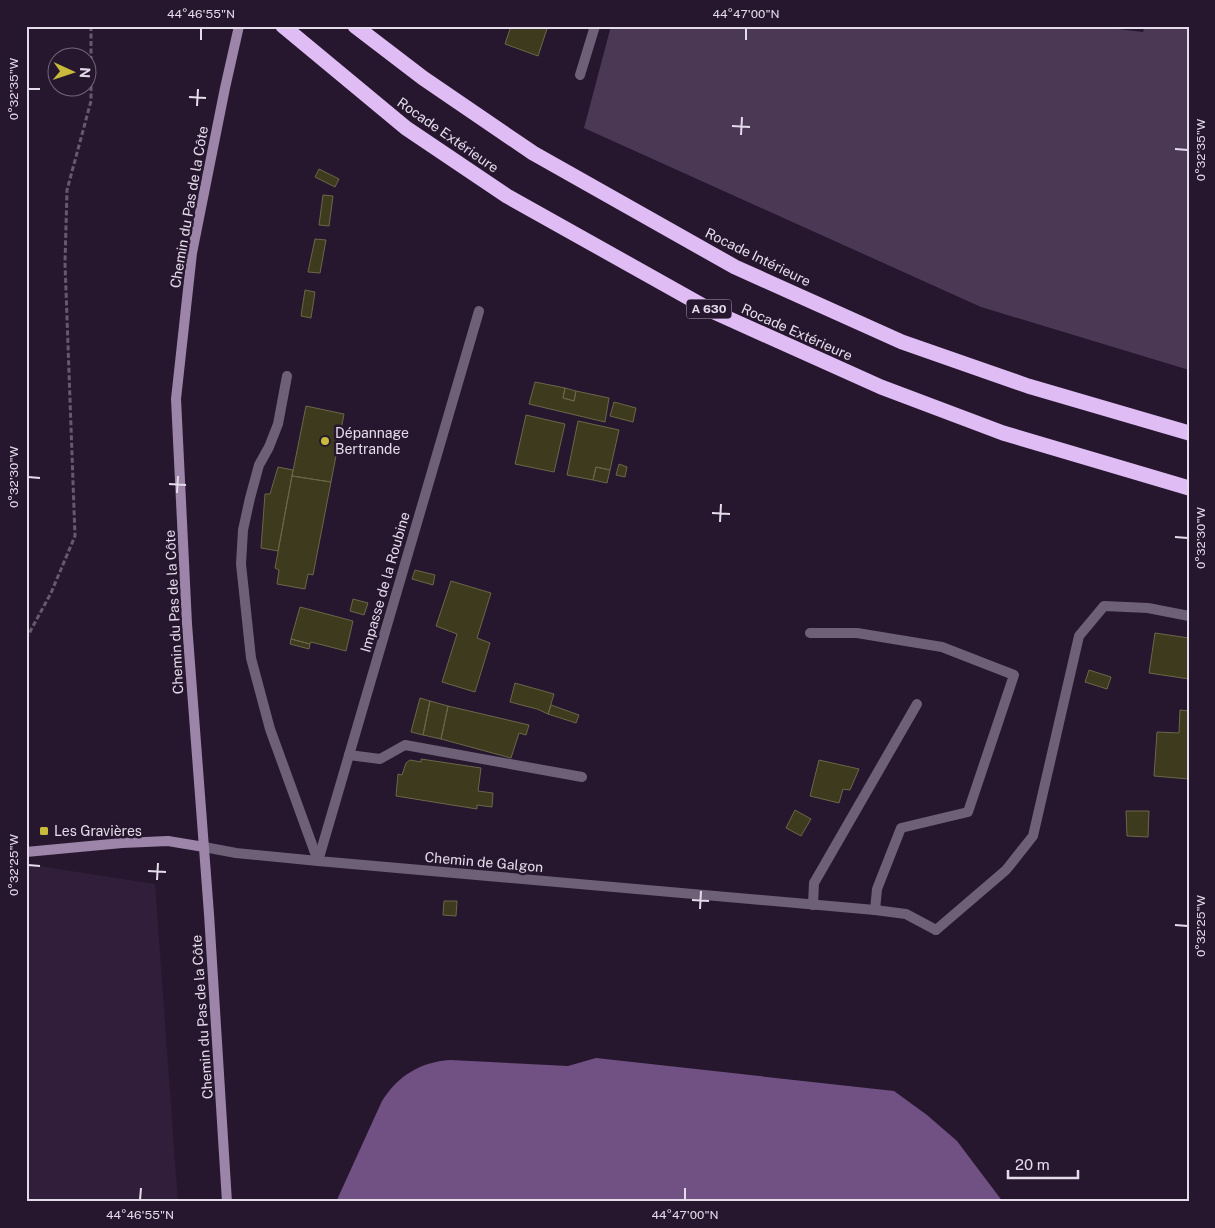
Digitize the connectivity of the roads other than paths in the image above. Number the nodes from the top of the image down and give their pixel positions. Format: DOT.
graph roads {
  1 [pos="240,26"];
  2 [pos="283,26"];
  3 [pos="355,26"];
  4 [pos="595,26"];
  5 [pos="580,75"];
  6 [pos="479,311"];
  7 [pos="287,376"];
  8 [pos="1189,433"];
  9 [pos="1189,488"];
  10 [pos="1189,616"];
  11 [pos="810,633"];
  12 [pos="917,704"];
  13 [pos="349,755"];
  14 [pos="582,777"];
  15 [pos="204,847"];
  16 [pos="26,852"];
  17 [pos="318,861"];
  18 [pos="813,905"];
  19 [pos="875,910"];
  20 [pos="227,1202"];
  1 -- 15 [label="street, Chemin du Pas de la Côte"];
  2 -- 9 [label="highway, Rocade Extérieure / A 630"];
  3 -- 8 [label="highway, Rocade Intérieure"];
  4 -- 5 [label="street"];
  6 -- 13 [label="street, Impasse de la Roubine"];
  7 -- 17 [label="street"];
  10 -- 19 [label="street, Chemin de Galgon"];
  11 -- 19 [label="street"];
  12 -- 18 [label="street"];
  13 -- 14 [label="street"];
  13 -- 17 [label="street, Impasse de la Roubine"];
  15 -- 16 [label="street, Chemin de Galgon"];
  15 -- 17 [label="street, Chemin de Galgon"];
  15 -- 20 [label="street, Chemin du Pas de la Côte"];
  17 -- 18 [label="street, Chemin de Galgon"];
  18 -- 19 [label="street, Chemin de Galgon"];
}
